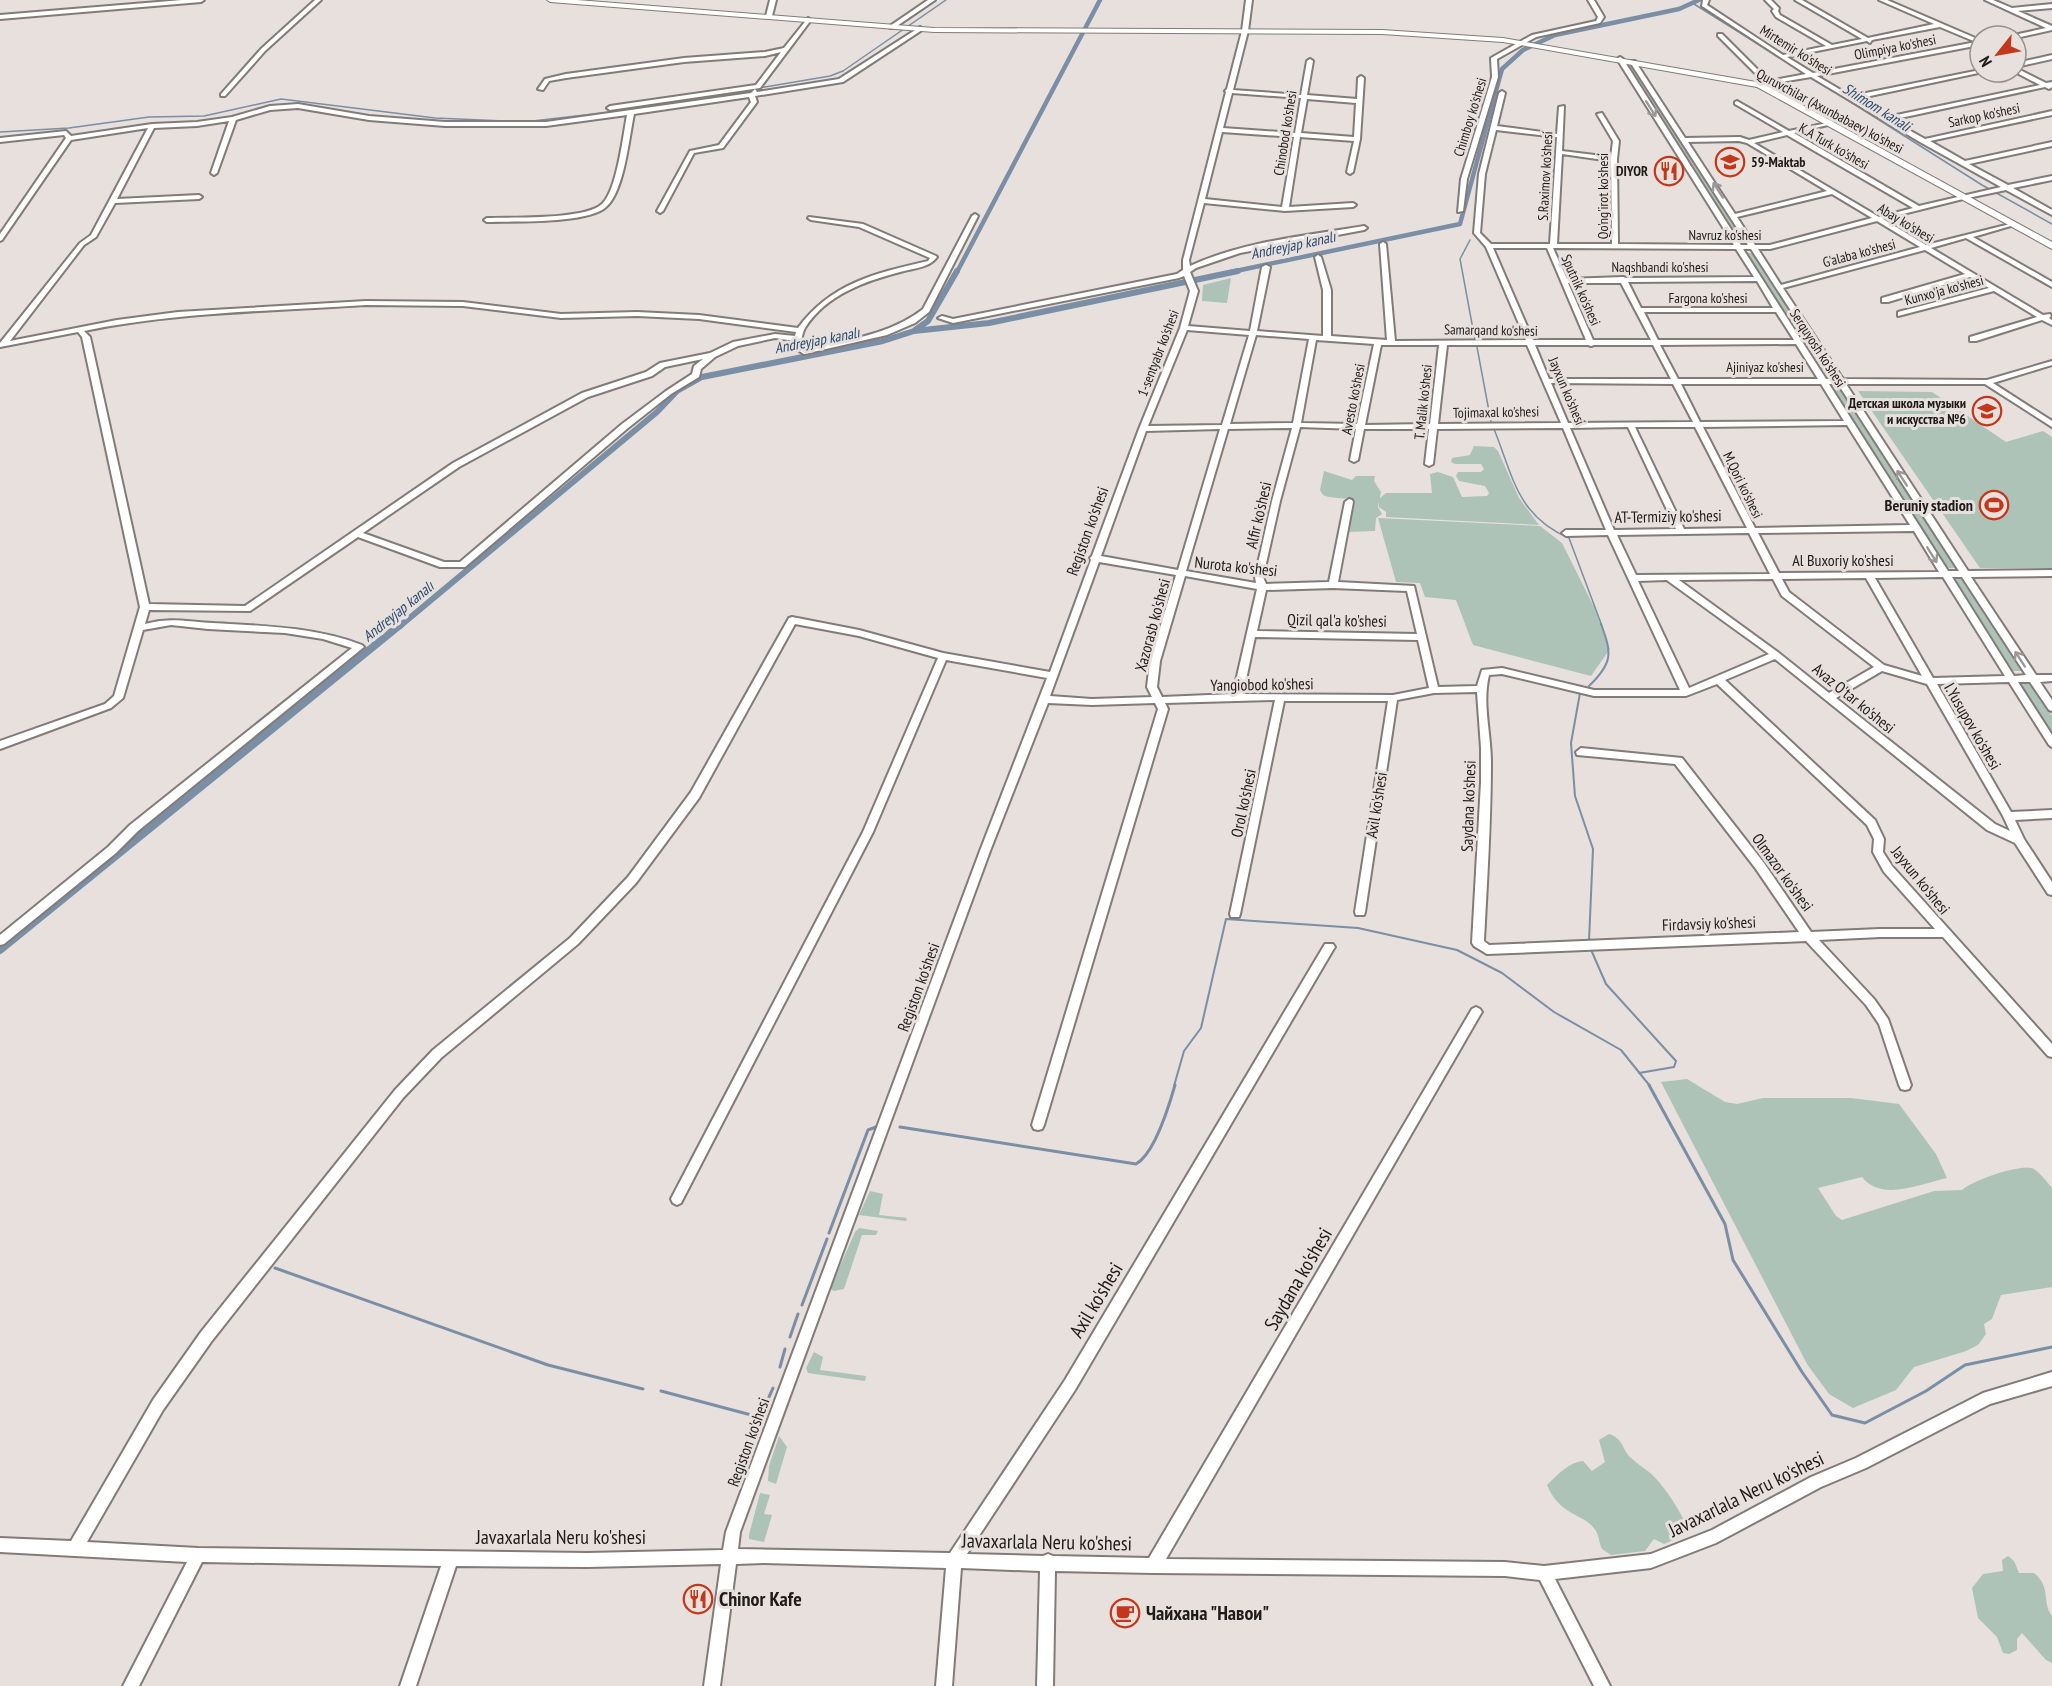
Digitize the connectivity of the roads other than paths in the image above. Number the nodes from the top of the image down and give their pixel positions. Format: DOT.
graph roads {
  1 [pos="201,0"];
  2 [pos="318,0"];
  3 [pos="550,0"];
  4 [pos="772,0"];
  5 [pos="932,0"];
  6 [pos="1249,0"];
  7 [pos="1591,0"];
  8 [pos="1706,0"];
  9 [pos="1768,0"];
  10 [pos="1798,0"];
  11 [pos="1882,0"];
  12 [pos="1988,0"];
  13 [pos="2052,6"];
  14 [pos="2012,10"];
  15 [pos="769,16"];
  16 [pos="0,17"];
  17 [pos="808,20"];
  18 [pos="1940,25"];
  19 [pos="894,27"];
  20 [pos="2052,28"];
  21 [pos="917,29"];
  22 [pos="1245,31"];
  23 [pos="2028,33"];
  24 [pos="1720,35"];
  25 [pos="1968,38"];
  26 [pos="1870,41"];
  27 [pos="1520,42"];
  28 [pos="1968,45"];
  29 [pos="1832,47"];
  30 [pos="783,50"];
  31 [pos="1785,57"];
  32 [pos="2052,57"];
  33 [pos="1620,59"];
  34 [pos="1310,61"];
  35 [pos="1633,62"];
  36 [pos="2028,62"];
  37 [pos="1968,74"];
  38 [pos="1814,75"];
  39 [pos="2028,76"];
  40 [pos="1361,78"];
  41 [pos="1763,84"];
  42 [pos="2050,86"];
  43 [pos="758,87"];
  44 [pos="541,89"];
  45 [pos="1228,91"];
  46 [pos="1502,93"];
  47 [pos="223,95"];
  48 [pos="752,96"];
  49 [pos="1303,96"];
  50 [pos="1851,98"];
  51 [pos="1360,100"];
  52 [pos="1737,103"];
  53 [pos="1562,107"];
  54 [pos="610,108"];
  55 [pos="631,113"];
  56 [pos="2052,113"];
  57 [pos="1600,114"];
  58 [pos="233,119"];
  59 [pos="1885,119"];
  60 [pos="1830,123"];
  61 [pos="152,126"];
  62 [pos="1495,128"];
  63 [pos="1220,130"];
  64 [pos="1788,132"];
  65 [pos="1296,136"];
  66 [pos="1560,136"];
  67 [pos="69,138"];
  68 [pos="0,140"];
  69 [pos="1357,140"];
  70 [pos="1684,140"];
  71 [pos="1922,141"];
  72 [pos="1749,142"];
  73 [pos="2052,144"];
  74 [pos="1559,152"];
  75 [pos="1614,159"];
  76 [pos="1964,164"];
  77 [pos="1350,172"];
  78 [pos="214,173"];
  79 [pos="2052,178"];
  80 [pos="2007,187"];
  81 [pos="1995,190"];
  82 [pos="1832,192"];
  83 [pos="199,197"];
  84 [pos="1962,197"];
  85 [pos="113,201"];
  86 [pos="1203,201"];
  87 [pos="1353,206"];
  88 [pos="1918,208"];
  89 [pos="1285,209"];
  90 [pos="660,211"];
  91 [pos="1460,211"];
  92 [pos="2052,213"];
  93 [pos="975,216"];
  94 [pos="1734,216"];
  95 [pos="811,218"];
  96 [pos="1877,219"];
  97 [pos="487,220"];
  98 [pos="2052,220"];
  99 [pos="2012,224"];
  100 [pos="1364,228"];
  101 [pos="1967,236"];
  102 [pos="0,239"];
  103 [pos="1383,244"];
  104 [pos="1489,246"];
  105 [pos="1551,246"];
  106 [pos="2052,246"];
  107 [pos="1615,247"];
  108 [pos="1738,247"];
  109 [pos="1756,248"];
  110 [pos="1925,248"];
  111 [pos="1318,257"];
  112 [pos="1266,267"];
  113 [pos="1186,271"];
  114 [pos="1970,275"];
  115 [pos="1623,279"];
  116 [pos="1757,279"];
  117 [pos="1563,281"];
  118 [pos="2052,285"];
  119 [pos="1780,286"];
  120 [pos="1994,289"];
  121 [pos="1885,300"];
  122 [pos="1639,310"];
  123 [pos="1777,310"];
  124 [pos="1901,314"];
  125 [pos="2052,315"];
  126 [pos="942,318"];
  127 [pos="2043,318"];
  128 [pos="2052,323"];
  129 [pos="1184,328"];
  130 [pos="80,330"];
  131 [pos="799,334"];
  132 [pos="1253,334"];
  133 [pos="1313,338"];
  134 [pos="1326,339"];
  135 [pos="1973,339"];
  136 [pos="1378,342"];
  137 [pos="1798,342"];
  138 [pos="1392,343"];
  139 [pos="1443,343"];
  140 [pos="1656,343"];
  141 [pos="2,344"];
  142 [pos="1591,344"];
  143 [pos="1531,345"];
  144 [pos="712,355"];
  145 [pos="2052,363"];
  146 [pos="1823,380"];
  147 [pos="1547,381"];
  148 [pos="1676,381"];
  149 [pos="1839,381"];
  150 [pos="1987,382"];
  151 [pos="2050,421"];
  152 [pos="1849,423"];
  153 [pos="1565,424"];
  154 [pos="1630,424"];
  155 [pos="1697,424"];
  156 [pos="1298,425"];
  157 [pos="1363,427"];
  158 [pos="1434,427"];
  159 [pos="1224,428"];
  160 [pos="1143,429"];
  161 [pos="1354,460"];
  162 [pos="1429,464"];
  163 [pos="1349,502"];
  164 [pos="1915,528"];
  165 [pos="1751,530"];
  166 [pos="1681,531"];
  167 [pos="1611,532"];
  168 [pos="1566,533"];
  169 [pos="358,534"];
  170 [pos="1094,558"];
  171 [pos="2049,573"];
  172 [pos="1944,574"];
  173 [pos="1965,574"];
  174 [pos="1181,575"];
  175 [pos="1869,575"];
  176 [pos="1774,576"];
  177 [pos="1635,578"];
  178 [pos="1671,579"];
  179 [pos="2052,582"];
  180 [pos="1333,585"];
  181 [pos="1262,587"];
  182 [pos="145,607"];
  183 [pos="139,628"];
  184 [pos="1251,634"];
  185 [pos="1422,637"];
  186 [pos="1776,655"];
  187 [pos="943,656"];
  188 [pos="1881,667"];
  189 [pos="1053,676"];
  190 [pos="2033,678"];
  191 [pos="2052,678"];
  192 [pos="2012,679"];
  193 [pos="1719,680"];
  194 [pos="1929,681"];
  195 [pos="1480,689"];
  196 [pos="1434,690"];
  197 [pos="1686,693"];
  198 [pos="1829,697"];
  199 [pos="1237,698"];
  200 [pos="1280,698"];
  201 [pos="1393,698"];
  202 [pos="1044,699"];
  203 [pos="1160,702"];
  204 [pos="2052,708"];
  205 [pos="2052,743"];
  206 [pos="0,745"];
  207 [pos="1581,752"];
  208 [pos="2052,814"];
  209 [pos="2008,816"];
  210 [pos="2019,840"];
  211 [pos="2052,891"];
  212 [pos="1360,912"];
  213 [pos="1235,914"];
  214 [pos="1945,933"];
  215 [pos="1808,936"];
  216 [pos="0,941"];
  217 [pos="1478,943"];
  218 [pos="1329,947"];
  219 [pos="1476,1011"];
  220 [pos="2052,1052"];
  221 [pos="1905,1085"];
  222 [pos="1038,1125"];
  223 [pos="677,1199"];
  224 [pos="2052,1379"];
  225 [pos="0,1545"];
  226 [pos="74,1550"];
  227 [pos="198,1555"];
  228 [pos="451,1557"];
  229 [pos="729,1558"];
  230 [pos="954,1561"];
  231 [pos="1048,1561"];
  232 [pos="1153,1566"];
  233 [pos="1544,1573"];
  234 [pos="131,1686"];
  235 [pos="408,1686"];
  236 [pos="712,1686"];
  237 [pos="944,1686"];
  238 [pos="1045,1686"];
  239 [pos="1602,1686"];
  1 -- 16 [label="street"];
  2 -- 47 [label="street"];
  3 -- 15 [label="main road, Quruvchilar (Axunbabaev) ko'shesi"];
  4 -- 15 [label="street"];
  5 -- 19 [label="street"];
  6 -- 22 [label="street"];
  7 -- 27 [label="street"];
  8 -- 31 [label="street, Mirtemir ko'shesi"];
  9 -- 29 [label="street"];
  10 -- 26 [label="street"];
  11 -- 18 [label="street"];
  12 -- 14 [label="street"];
  13 -- 14 [label="street"];
  14 -- 20 [label="street"];
  15 -- 17 [label="main road, Quruvchilar (Axunbabaev) ko'shesi"];
  17 -- 19 [label="main road, Quruvchilar (Axunbabaev) ko'shesi"];
  17 -- 30 [label="street"];
  18 -- 25 [label="street"];
  18 -- 26 [label="street"];
  19 -- 21 [label="main road, Quruvchilar (Axunbabaev) ko'shesi"];
  20 -- 23 [label="street"];
  21 -- 22 [label="main road, Quruvchilar (Axunbabaev) ko'shesi"];
  21 -- 48 [label="street"];
  22 -- 27 [label="main road, Quruvchilar (Axunbabaev) ko'shesi"];
  22 -- 45 [label="street"];
  24 -- 41 [label="street"];
  26 -- 29 [label="street"];
  27 -- 33 [label="main road, Quruvchilar (Axunbabaev) ko'shesi"];
  27 -- 91 [label="street, Chimboy ko'shesi"];
  28 -- 38 [label="street, Olimpiya ko'shesi"];
  29 -- 31 [label="street"];
  30 -- 43 [label="street"];
  30 -- 44 [label="street"];
  31 -- 38 [label="street, Mirtemir ko'shesi"];
  32 -- 36 [label="street"];
  33 -- 35 [label="main road, Quruvchilar (Axunbabaev) ko'shesi"];
  33 -- 108 [label="street, Serquyosh ko'shesi, one-way"];
  34 -- 49 [label="street, Chinobod ko'shesi"];
  35 -- 41 [label="main road, Quruvchilar (Axunbabaev) ko'shesi"];
  35 -- 70 [label="street, Serquyosh ko'shesi"];
  37 -- 50 [label="street"];
  38 -- 41 [label="street, Olimpiya ko'shesi"];
  38 -- 50 [label="street, Mirtemir ko'shesi"];
  39 -- 42 [label="street"];
  40 -- 51 [label="street"];
  41 -- 60 [label="main road, Quruvchilar (Axunbabaev) ko'shesi"];
  42 -- 59 [label="street"];
  43 -- 48 [label="street"];
  43 -- 54 [label="street"];
  45 -- 49 [label="street"];
  45 -- 63 [label="street"];
  46 -- 62 [label="street, Jayxun ko'shesi"];
  48 -- 55 [label="street"];
  48 -- 90 [label="street"];
  49 -- 51 [label="street"];
  49 -- 65 [label="street, Chinobod ko'shesi"];
  50 -- 59 [label="street, Mirtemir ko'shesi"];
  51 -- 69 [label="street"];
  52 -- 64 [label="street, K.A Turk ko'shesi"];
  53 -- 66 [label="street, S.Raximov ko'shesi"];
  55 -- 58 [label="street"];
  55 -- 97 [label="street"];
  56 -- 71 [label="street, Sarkop ko'shesi"];
  57 -- 75 [label="street, Qo'ng'irot ko'shesi"];
  58 -- 61 [label="street"];
  58 -- 78 [label="street"];
  59 -- 71 [label="street, Mirtemir ko'shesi"];
  60 -- 64 [label="street"];
  60 -- 84 [label="main road, Quruvchilar (Axunbabaev) ko'shesi"];
  61 -- 67 [label="street"];
  61 -- 85 [label="street"];
  62 -- 66 [label="street"];
  62 -- 104 [label="street, Jayxun ko'shesi"];
  63 -- 65 [label="street"];
  63 -- 86 [label="street"];
  64 -- 72 [label="street"];
  64 -- 88 [label="street, K.A Turk ko'shesi"];
  65 -- 69 [label="street"];
  65 -- 89 [label="street, Chinobod ko'shesi"];
  66 -- 74 [label="street, S.Raximov ko'shesi"];
  67 -- 68 [label="street"];
  67 -- 102 [label="street"];
  69 -- 77 [label="street"];
  70 -- 72 [label="street"];
  94 -- 70 [label="street, Serquyosh ko'shesi, one-way"];
  71 -- 76 [label="street, Mirtemir ko'shesi"];
  72 -- 82 [label="street, Abay ko'shesi"];
  73 -- 76 [label="street"];
  74 -- 75 [label="street"];
  74 -- 105 [label="street, S.Raximov ko'shesi"];
  75 -- 107 [label="street, Qo'ng'irot ko'shesi"];
  76 -- 80 [label="street, Mirtemir ko'shesi"];
  79 -- 80 [label="street, Navruz ko'shesi"];
  80 -- 81 [label="street, Navruz ko'shesi"];
  80 -- 92 [label="street, Mirtemir ko'shesi"];
  81 -- 84 [label="street, Navruz ko'shesi"];
  81 -- 98 [label="street"];
  82 -- 94 [label="street"];
  82 -- 96 [label="street, Abay ko'shesi"];
  83 -- 85 [label="street"];
  84 -- 88 [label="street, Navruz ko'shesi"];
  84 -- 99 [label="main road, Quruvchilar (Axunbabaev) ko'shesi"];
  85 -- 141 [label="street"];
  86 -- 89 [label="street"];
  86 -- 113 [label="street"];
  87 -- 89 [label="street"];
  88 -- 96 [label="street, Navruz ko'shesi"];
  93 -- 131 [label="street"];
  94 -- 109 [label="street, Serquyosh ko'shesi"];
  95 -- 131 [label="street"];
  96 -- 109 [label="street, Navruz ko'shesi"];
  96 -- 110 [label="street, Abay ko'shesi"];
  99 -- 101 [label="street, G'alaba ko'shesi"];
  99 -- 106 [label="main road, Quruvchilar (Axunbabaev) ko'shesi"];
  100 -- 113 [label="street"];
  101 -- 110 [label="street, G'alaba ko'shesi"];
  101 -- 118 [label="street"];
  103 -- 138 [label="street"];
  104 -- 105 [label="street, Navruz ko'shesi"];
  104 -- 143 [label="street, Jayxun ko'shesi"];
  105 -- 107 [label="street, Navruz ko'shesi"];
  105 -- 117 [label="street, Sputnik ko'shesi"];
  107 -- 108 [label="street, Navruz ko'shesi"];
  108 -- 109 [label="street, Navruz ko'shesi"];
  108 -- 116 [label="street, Serquyosh ko'shesi"];
  109 -- 119 [label="street, Serquyosh ko'shesi"];
  110 -- 114 [label="street, Abay ko'shesi"];
  110 -- 119 [label="street, G'alaba ko'shesi"];
  111 -- 134 [label="street"];
  112 -- 132 [label="street, Xazorasb ko'shesi"];
  113 -- 126 [label="street"];
  113 -- 129 [label="street, 1-sentyabr ko'shesi"];
  114 -- 120 [label="street, Abay ko'shesi"];
  114 -- 121 [label="street, Kunxo'ja ko'shesi"];
  115 -- 116 [label="street, Naqshbandi ko'shesi"];
  115 -- 117 [label="street, Naqshbandi ko'shesi"];
  115 -- 122 [label="street, M.Qori ko'shesi"];
  116 -- 123 [label="street, Serquyosh ko'shesi"];
  117 -- 142 [label="street, Sputnik ko'shesi"];
  119 -- 149 [label="street, Serquyosh ko'shesi"];
  120 -- 124 [label="street, Kunxo'ja ko'shesi"];
  120 -- 127 [label="street, Abay ko'shesi"];
  122 -- 123 [label="street, Fargona ko'shesi"];
  122 -- 140 [label="street, M.Qori ko'shesi"];
  123 -- 137 [label="street, Serquyosh ko'shesi"];
  125 -- 127 [label="street"];
  127 -- 128 [label="street, Abay ko'shesi"];
  127 -- 135 [label="street"];
  129 -- 132 [label="street, Samarqand ko'shesi"];
  129 -- 160 [label="street, 1-sentyabr ko'shesi"];
  130 -- 131 [label="street"];
  130 -- 141 [label="street"];
  130 -- 182 [label="street"];
  131 -- 144 [label="street"];
  132 -- 133 [label="street, Samarqand ko'shesi"];
  132 -- 159 [label="street, Xazorasb ko'shesi"];
  133 -- 134 [label="street, Samarqand ko'shesi"];
  133 -- 156 [label="street, Alfir ko'shesi"];
  134 -- 136 [label="street, Samarqand ko'shesi"];
  136 -- 138 [label="street, Samarqand ko'shesi"];
  136 -- 157 [label="street, Avesto ko'shesi"];
  137 -- 140 [label="street, Samarqand ko'shesi"];
  137 -- 146 [label="street, Serquyosh ko'shesi"];
  138 -- 139 [label="street, Samarqand ko'shesi"];
  139 -- 143 [label="street, Samarqand ko'shesi"];
  139 -- 158 [label="street, T. Malik ko'shesi"];
  140 -- 142 [label="street, Samarqand ko'shesi"];
  140 -- 148 [label="street, M.Qori ko'shesi"];
  142 -- 143 [label="street, Samarqand ko'shesi"];
  143 -- 147 [label="street, Jayxun ko'shesi"];
  144 -- 169 [label="street"];
  144 -- 169 [label="street"];
  145 -- 150 [label="street, Ajiniyaz ko'shesi"];
  146 -- 148 [label="street, Ajiniyaz ko'shesi"];
  146 -- 149 [label="street, Ajiniyaz ko'shesi"];
  146 -- 152 [label="street, Serquyosh ko'shesi"];
  147 -- 148 [label="street, Ajiniyaz ko'shesi"];
  147 -- 153 [label="street, Jayxun ko'shesi"];
  148 -- 155 [label="street, M.Qori ko'shesi"];
  149 -- 150 [label="street, Ajiniyaz ko'shesi"];
  173 -- 149 [label="street, Serquyosh ko'shesi, one-way"];
  150 -- 151 [label="street"];
  152 -- 155 [label="street, Tojimaxal ko'shesi"];
  152 -- 164 [label="street, Serquyosh ko'shesi"];
  153 -- 154 [label="street, Tojimaxal ko'shesi"];
  153 -- 158 [label="street, Tojimaxal ko'shesi"];
  153 -- 167 [label="street, Jayxun ko'shesi"];
  154 -- 155 [label="street, Tojimaxal ko'shesi"];
  154 -- 166 [label="street"];
  155 -- 165 [label="street, M.Qori ko'shesi"];
  156 -- 157 [label="street, Tojimaxal ko'shesi"];
  156 -- 159 [label="street, Tojimaxal ko'shesi"];
  156 -- 181 [label="street, Alfir ko'shesi"];
  157 -- 158 [label="street, Tojimaxal ko'shesi"];
  157 -- 161 [label="street, Avesto ko'shesi"];
  158 -- 162 [label="street, T. Malik ko'shesi"];
  159 -- 160 [label="street, Tojimaxal ko'shesi"];
  159 -- 174 [label="street, Xazorasb ko'shesi"];
  160 -- 170 [label="street, Registon ko'shesi"];
  163 -- 180 [label="street"];
  164 -- 165 [label="street, AT-Termiziy ko'shesi"];
  164 -- 172 [label="street, Serquyosh ko'shesi, one-way"];
  165 -- 166 [label="street, AT-Termiziy ko'shesi"];
  165 -- 176 [label="street, M.Qori ko'shesi"];
  166 -- 167 [label="street, AT-Termiziy ko'shesi"];
  167 -- 168 [label="street, AT-Termiziy ko'shesi"];
  167 -- 177 [label="street, Jayxun ko'shesi"];
  169 -- 182 [label="street"];
  170 -- 174 [label="street, Nurota ko'shesi"];
  170 -- 189 [label="street, Registon ko'shesi"];
  171 -- 173 [label="street, Al Buxoriy ko'shesi"];
  171 -- 179 [label="street"];
  172 -- 173 [label="street, Al Buxoriy ko'shesi"];
  172 -- 175 [label="street, Al Buxoriy ko'shesi"];
  172 -- 192 [label="street, Serquyosh ko'shesi"];
  190 -- 173 [label="street, Serquyosh ko'shesi, one-way"];
  174 -- 181 [label="street, Nurota ko'shesi"];
  174 -- 203 [label="street, Xazorasb ko'shesi"];
  175 -- 176 [label="street, Al Buxoriy ko'shesi"];
  175 -- 194 [label="street, I.Yusupov ko'shesi"];
  176 -- 178 [label="street, Al Buxoriy ko'shesi"];
  176 -- 188 [label="street, M.Qori ko'shesi"];
  177 -- 178 [label="street, Al Buxoriy ko'shesi"];
  177 -- 197 [label="street, Jayxun ko'shesi"];
  178 -- 186 [label="street, Avaz O'tar ko'shesi"];
  180 -- 181 [label="street, Nurota ko'shesi"];
  180 -- 185 [label="street, Nurota ko'shesi"];
  181 -- 184 [label="street, Alfir ko'shesi"];
  182 -- 183 [label="street"];
  183 -- 206 [label="street"];
  183 -- 216 [label="street"];
  184 -- 185 [label="street, Qizil qal'a ko'shesi"];
  184 -- 199 [label="street, Alfir ko'shesi"];
  185 -- 196 [label="street"];
  186 -- 193 [label="street"];
  186 -- 198 [label="street, Avaz O'tar ko'shesi"];
  187 -- 189 [label="street"];
  187 -- 223 [label="street"];
  187 -- 226 [label="street"];
  188 -- 194 [label="street"];
  188 -- 198 [label="street"];
  189 -- 202 [label="street, Registon ko'shesi"];
  190 -- 191 [label="street"];
  190 -- 192 [label="street"];
  190 -- 204 [label="street, Serquyosh ko'shesi"];
  192 -- 194 [label="street"];
  192 -- 205 [label="street, Serquyosh ko'shesi"];
  193 -- 197 [label="street"];
  193 -- 214 [label="street, Jayxun ko'shesi"];
  194 -- 209 [label="street, I.Yusupov ko'shesi"];
  195 -- 196 [label="street, Yangiobod ko'shesi"];
  195 -- 197 [label="street, Saydana ko'shesi"];
  195 -- 217 [label="street, Saydana ko'shesi"];
  196 -- 201 [label="street, Yangiobod ko'shesi"];
  198 -- 210 [label="street, Avaz O'tar ko'shesi"];
  199 -- 200 [label="street, Yangiobod ko'shesi"];
  199 -- 203 [label="street, Yangiobod ko'shesi"];
  200 -- 201 [label="street, Yangiobod ko'shesi"];
  200 -- 213 [label="street, Orol ko'shesi"];
  201 -- 212 [label="street, Axil ko'shesi"];
  202 -- 203 [label="street, Yangiobod ko'shesi"];
  202 -- 229 [label="street, Registon ko'shesi"];
  203 -- 222 [label="street, Xazorasb ko'shesi"];
  207 -- 215 [label="street, Olmazor ko'shesi"];
  208 -- 209 [label="street"];
  209 -- 210 [label="street, I.Yusupov ko'shesi"];
  210 -- 211 [label="street, I.Yusupov ko'shesi"];
  214 -- 215 [label="street, Firdavsiy ko'shesi"];
  214 -- 220 [label="street, Jayxun ko'shesi"];
  215 -- 217 [label="street, Firdavsiy ko'shesi"];
  215 -- 221 [label="street, Olmazor ko'shesi"];
  218 -- 230 [label="street, Axil ko'shesi"];
  219 -- 232 [label="street, Saydana ko'shesi"];
  224 -- 233 [label="street, Javaxarlala Neru ko'shesi"];
  225 -- 226 [label="street, Javaxarlala Neru ko'shesi"];
  226 -- 227 [label="street, Javaxarlala Neru ko'shesi"];
  227 -- 228 [label="street, Javaxarlala Neru ko'shesi"];
  227 -- 234 [label="street"];
  228 -- 229 [label="street, Javaxarlala Neru ko'shesi"];
  228 -- 235 [label="street"];
  229 -- 230 [label="street, Javaxarlala Neru ko'shesi"];
  229 -- 236 [label="street, Registon ko'shesi"];
  230 -- 231 [label="street, Javaxarlala Neru ko'shesi"];
  230 -- 237 [label="street, Axil ko'shesi"];
  231 -- 232 [label="street, Javaxarlala Neru ko'shesi"];
  231 -- 238 [label="street"];
  232 -- 233 [label="street, Javaxarlala Neru ko'shesi"];
  233 -- 239 [label="street"];
}
